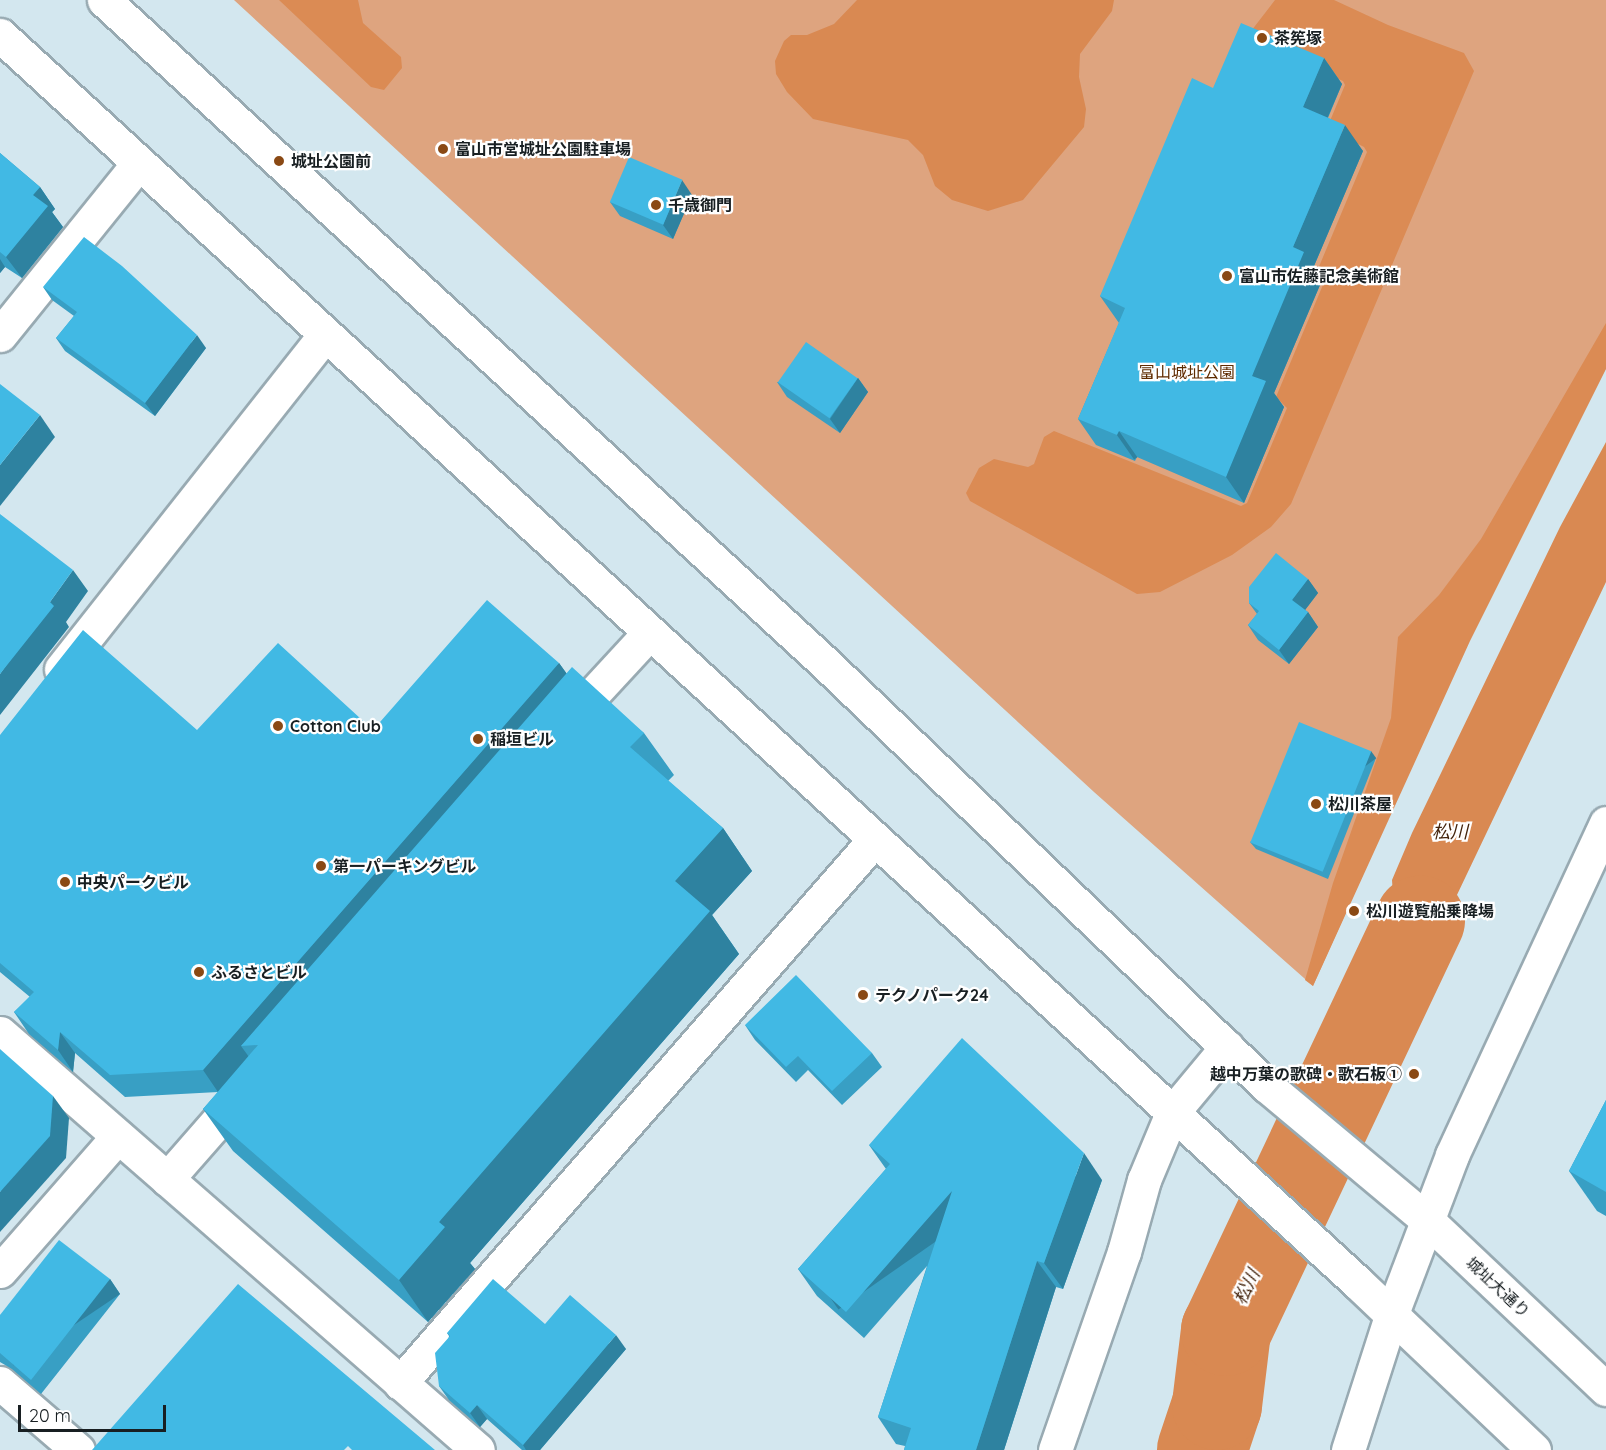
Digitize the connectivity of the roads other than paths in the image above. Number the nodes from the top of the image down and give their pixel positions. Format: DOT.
graph roads {
  1 [pos="104,0"];
  2 [pos="0,35"];
  3 [pos="139,163"];
  4 [pos="0,335"];
  5 [pos="325,335"];
  6 [pos="649,633"];
  7 [pos="44,690"];
  8 [pos="548,744"];
  9 [pos="1606,823"];
  10 [pos="875,839"];
  11 [pos="0,1033"];
  12 [pos="1227,1047"];
  13 [pos="268,1063"];
  14 [pos="1172,1113"];
  15 [pos="118,1136"];
  16 [pos="167,1179"];
  17 [pos="1425,1218"];
  18 [pos="0,1271"];
  19 [pos="1391,1316"];
  20 [pos="0,1383"];
  21 [pos="400,1383"];
  22 [pos="1606,1389"];
  23 [pos="78,1450"];
  24 [pos="478,1450"];
  25 [pos="1055,1450"];
  26 [pos="1348,1450"];
  27 [pos="1534,1450"];
  1 -- 12 [label="street, 城址大通り"];
  2 -- 3 [label="street"];
  3 -- 4 [label="street"];
  3 -- 5 [label="street"];
  5 -- 6 [label="street"];
  5 -- 7 [label="street"];
  6 -- 8 [label="street"];
  6 -- 10 [label="street"];
  9 -- 17 [label="street"];
  10 -- 14 [label="street"];
  10 -- 21 [label="street"];
  11 -- 15 [label="street"];
  12 -- 14 [label="street"];
  12 -- 17 [label="street, 城址大通り"];
  13 -- 16 [label="street"];
  14 -- 19 [label="street"];
  14 -- 25 [label="street"];
  15 -- 16 [label="street"];
  15 -- 18 [label="street"];
  16 -- 21 [label="street"];
  17 -- 19 [label="street"];
  17 -- 22 [label="street, 城址大通り"];
  19 -- 26 [label="street"];
  19 -- 27 [label="street"];
  20 -- 23 [label="street"];
  21 -- 24 [label="street"];
}
